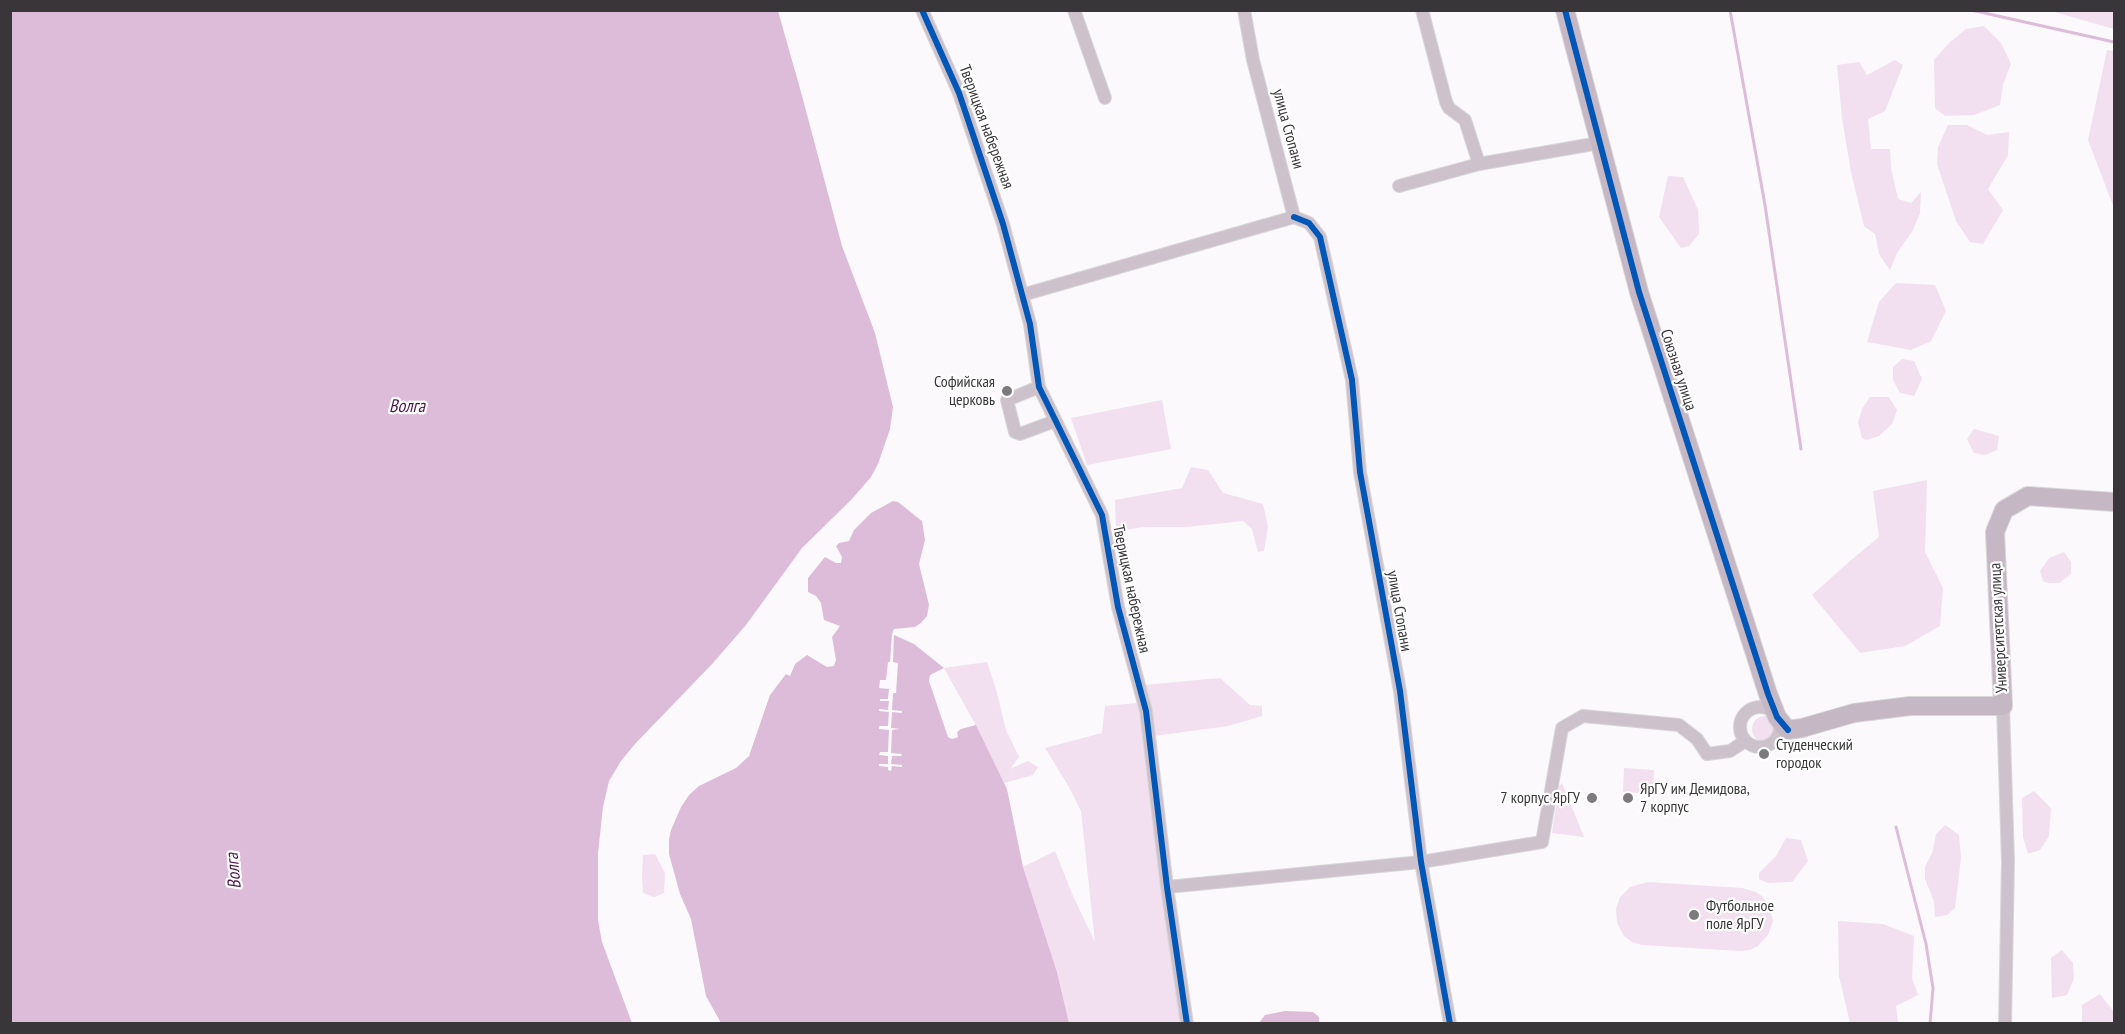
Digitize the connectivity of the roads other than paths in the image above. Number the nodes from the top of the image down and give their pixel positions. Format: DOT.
graph roads {
  1 [pos="922,10"];
  2 [pos="1074,10"];
  3 [pos="1244,10"];
  4 [pos="1422,10"];
  5 [pos="1565,10"];
  6 [pos="1105,98"];
  7 [pos="1599,143"];
  8 [pos="1479,164"];
  9 [pos="1399,186"];
  10 [pos="1294,217"];
  11 [pos="1022,295"];
  12 [pos="1039,387"];
  13 [pos="1055,421"];
  14 [pos="2115,502"];
  15 [pos="2003,706"];
  16 [pos="1781,727"];
  17 [pos="1745,741"];
  18 [pos="1421,862"];
  19 [pos="1167,887"];
  20 [pos="1187,1023"];
  21 [pos="1450,1023"];
  22 [pos="2005,1023"];
  1 -- 11 [label="street, Тверицкая набережная"];
  2 -- 6 [label="street"];
  3 -- 10 [label="street, улица Стопани"];
  4 -- 8 [label="street"];
  5 -- 7 [label="street, Союзная улица"];
  7 -- 8 [label="street"];
  7 -- 16 [label="street, Союзная улица"];
  8 -- 9 [label="street"];
  10 -- 11 [label="street"];
  10 -- 18 [label="street, улица Стопани"];
  11 -- 12 [label="street, Тверицкая набережная"];
  12 -- 13 [label="street, Тверицкая набережная"];
  12 -- 13 [label="street"];
  13 -- 19 [label="street, Тверицкая набережная"];
  14 -- 15 [label="street, Университетская улица"];
  15 -- 16 [label="street, Университетская улица"];
  15 -- 22 [label="street"];
  16 -- 17 [label="street"];
  16 -- 17 [label="street"];
  17 -- 18 [label="street"];
  18 -- 19 [label="street"];
  18 -- 21 [label="street, улица Стопани"];
  19 -- 20 [label="street, Тверицкая набережная"];
}
